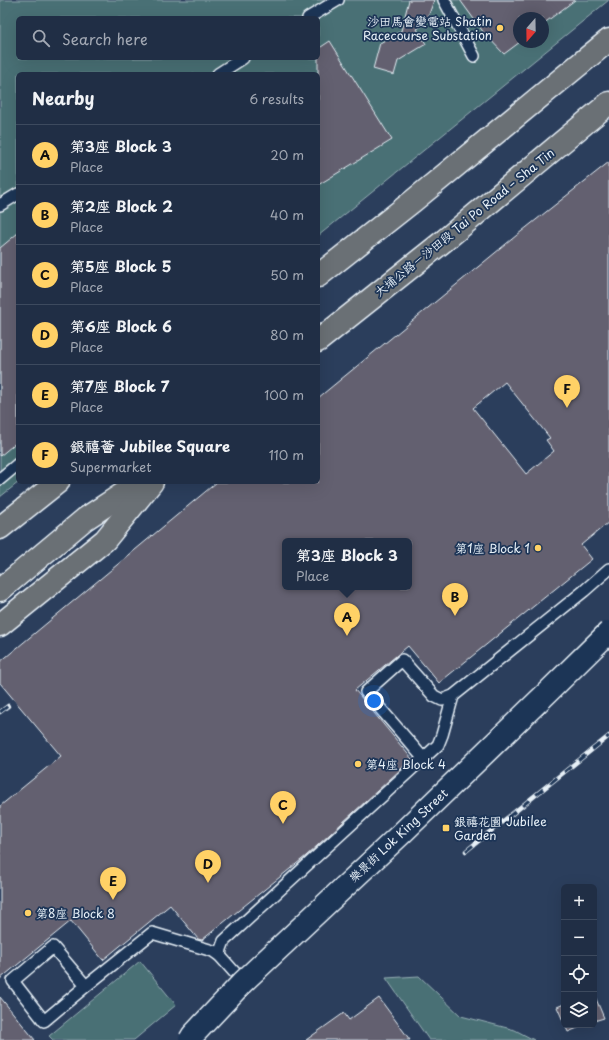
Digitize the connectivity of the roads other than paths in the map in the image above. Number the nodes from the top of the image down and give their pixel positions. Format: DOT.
graph roads {
  1 [pos="338,0"];
  2 [pos="444,0"];
  3 [pos="311,16"];
  4 [pos="609,40"];
  5 [pos="474,56"];
  6 [pos="241,60"];
  7 [pos="221,72"];
  8 [pos="609,103"];
  9 [pos="16,195"];
  10 [pos="0,206"];
  11 [pos="320,274"];
  12 [pos="320,339"];
  13 [pos="16,466"];
  14 [pos="0,479"];
  15 [pos="55,484"];
  16 [pos="138,484"];
  17 [pos="150,484"];
  18 [pos="0,528"];
  19 [pos="609,569"];
  20 [pos="0,590"];
  21 [pos="0,625"];
  22 [pos="609,632"];
  23 [pos="453,696"];
  24 [pos="424,759"];
  25 [pos="224,942"];
  26 [pos="205,948"];
  27 [pos="220,956"];
  28 [pos="243,982"];
  29 [pos="86,986"];
  30 [pos="190,1040"];
  1 -- 3 [label="lane"];
  2 -- 5 [label="lane"];
  4 -- 11 [label="highway"];
  6 -- 7 [label="lane"];
  8 -- 12 [label="highway, 大埔公路－沙田段 Tai Po Road – Sha Tin"];
  9 -- 10 [label="lane"];
  13 -- 14 [label="lane"];
  15 -- 18 [label="highway"];
  16 -- 20 [label="highway"];
  17 -- 21 [label="highway"];
  19 -- 23 [label="lane"];
  22 -- 28 [label="street, 樂景街 Lok King Street, bridge"];
  23 -- 24 [label="lane"];
  23 -- 24 [label="lane"];
  24 -- 25 [label="lane"];
  25 -- 26 [label="lane"];
  25 -- 27 [label="lane"];
  26 -- 27 [label="lane"];
  26 -- 29 [label="lane"];
  27 -- 28 [label="lane"];
  28 -- 30 [label="street, 樂景街 Lok King Street, bridge"];
  29 -- 29 [label="lane"];
}
